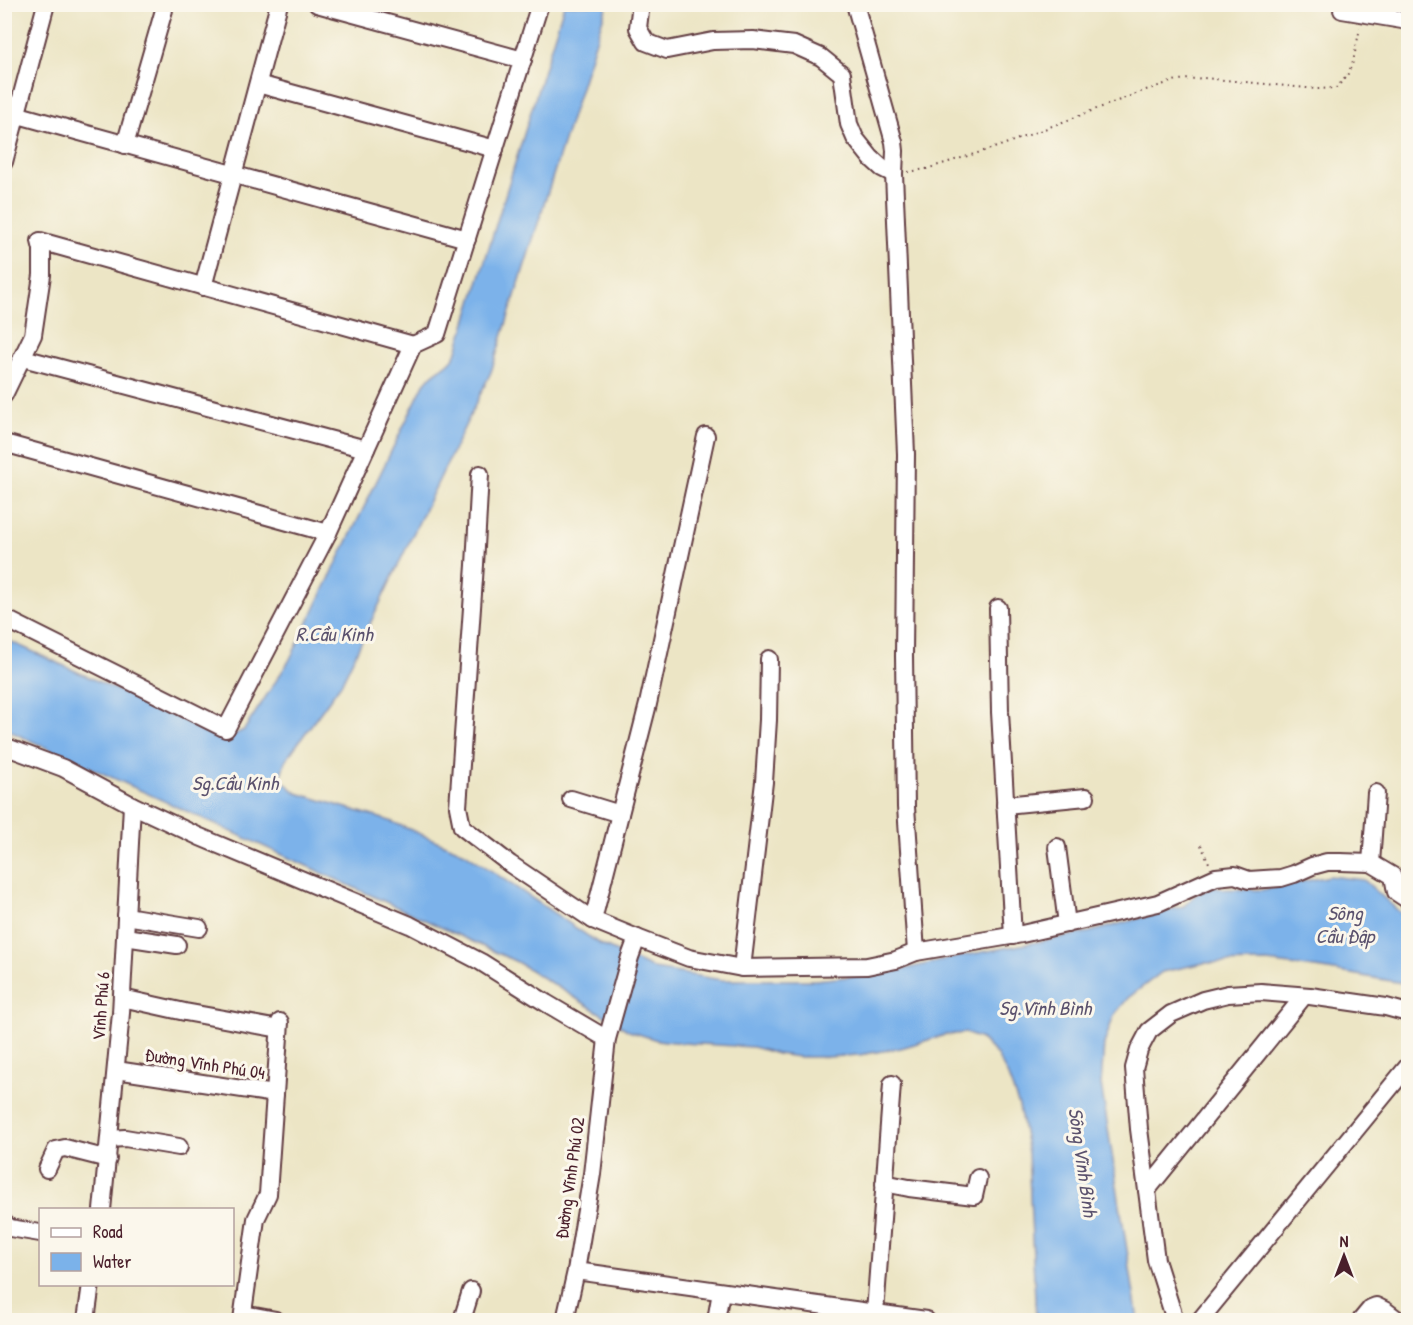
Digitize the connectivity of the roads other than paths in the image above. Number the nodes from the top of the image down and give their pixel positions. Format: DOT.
graph roads {
  1 [pos="46,4"];
  2 [pos="279,4"];
  3 [pos="317,4"];
  4 [pos="540,4"];
  5 [pos="639,4"];
  6 [pos="855,4"];
  7 [pos="164,9"];
  8 [pos="1342,10"];
  9 [pos="1408,21"];
  10 [pos="523,60"];
  11 [pos="258,84"];
  12 [pos="11,113"];
  13 [pos="124,145"];
  14 [pos="495,149"];
  15 [pos="4,162"];
  16 [pos="894,174"];
  17 [pos="233,175"];
  18 [pos="467,239"];
  19 [pos="203,287"];
  20 [pos="413,345"];
  21 [pos="23,358"];
  22 [pos="4,395"];
  23 [pos="706,436"];
  24 [pos="4,443"];
  25 [pos="366,449"];
  26 [pos="480,474"];
  27 [pos="328,533"];
  28 [pos="998,608"];
  29 [pos="4,618"];
  30 [pos="769,659"];
  31 [pos="4,746"];
  32 [pos="1376,794"];
  33 [pos="1086,797"];
  34 [pos="571,799"];
  35 [pos="132,805"];
  36 [pos="1005,805"];
  37 [pos="620,814"];
  38 [pos="1057,847"];
  39 [pos="1371,863"];
  40 [pos="1408,900"];
  41 [pos="126,916"];
  42 [pos="593,920"];
  43 [pos="1067,924"];
  44 [pos="200,928"];
  45 [pos="125,936"];
  46 [pos="1013,936"];
  47 [pos="637,939"];
  48 [pos="177,945"];
  49 [pos="916,952"];
  50 [pos="742,968"];
  51 [pos="1304,996"];
  52 [pos="122,998"];
  53 [pos="1408,1013"];
  54 [pos="609,1035"];
  55 [pos="1408,1066"];
  56 [pos="116,1070"];
  57 [pos="892,1084"];
  58 [pos="275,1094"];
  59 [pos="109,1138"];
  60 [pos="179,1147"];
  61 [pos="108,1160"];
  62 [pos="47,1169"];
  63 [pos="978,1178"];
  64 [pos="884,1183"];
  65 [pos="1147,1190"];
  66 [pos="102,1208"];
  67 [pos="4,1223"];
  68 [pos="39,1233"];
  69 [pos="576,1271"];
  70 [pos="91,1286"];
  71 [pos="471,1291"];
  72 [pos="721,1292"];
  73 [pos="875,1313"];
  74 [pos="243,1317"];
  75 [pos="86,1320"];
  76 [pos="276,1320"];
  77 [pos="462,1320"];
  78 [pos="565,1320"];
  79 [pos="716,1320"];
  80 [pos="926,1320"];
  81 [pos="1175,1320"];
  82 [pos="1200,1320"];
  83 [pos="1361,1320"];
  84 [pos="1398,1320"];
  1 -- 12 [label="street"];
  2 -- 11 [label="street"];
  3 -- 10 [label="street"];
  4 -- 10 [label="street"];
  5 -- 16 [label="street"];
  6 -- 16 [label="street"];
  7 -- 13 [label="street"];
  8 -- 9 [label="street"];
  10 -- 14 [label="street"];
  11 -- 14 [label="street"];
  11 -- 17 [label="street"];
  12 -- 13 [label="street"];
  12 -- 15 [label="street"];
  13 -- 17 [label="street"];
  14 -- 18 [label="street"];
  16 -- 49 [label="street"];
  17 -- 18 [label="street"];
  17 -- 19 [label="street"];
  18 -- 20 [label="street"];
  19 -- 20 [label="street"];
  19 -- 21 [label="street"];
  20 -- 25 [label="street"];
  21 -- 22 [label="street"];
  21 -- 25 [label="street"];
  23 -- 37 [label="street"];
  24 -- 27 [label="street"];
  25 -- 27 [label="street"];
  26 -- 42 [label="street"];
  27 -- 29 [label="street"];
  28 -- 36 [label="street"];
  30 -- 50 [label="street"];
  31 -- 35 [label="street"];
  32 -- 39 [label="street"];
  33 -- 36 [label="street"];
  34 -- 37 [label="street"];
  35 -- 41 [label="street, Vĩnh Phú 6"];
  35 -- 54 [label="street"];
  36 -- 46 [label="street"];
  37 -- 42 [label="street"];
  38 -- 43 [label="street"];
  39 -- 40 [label="street"];
  39 -- 43 [label="street"];
  41 -- 44 [label="street"];
  41 -- 45 [label="street, Vĩnh Phú 6"];
  42 -- 47 [label="street"];
  43 -- 46 [label="street"];
  45 -- 48 [label="street"];
  45 -- 52 [label="street, Vĩnh Phú 6"];
  46 -- 49 [label="street"];
  47 -- 50 [label="street"];
  47 -- 54 [label="street, Đường Vĩnh Phú 02"];
  49 -- 50 [label="street"];
  51 -- 53 [label="street"];
  51 -- 65 [label="street"];
  51 -- 65 [label="street"];
  52 -- 56 [label="street, Vĩnh Phú 6"];
  52 -- 58 [label="street"];
  54 -- 69 [label="street, Đường Vĩnh Phú 02"];
  55 -- 82 [label="street"];
  56 -- 58 [label="street, Đường Vĩnh Phú 04"];
  56 -- 59 [label="street, Vĩnh Phú 6"];
  57 -- 64 [label="street"];
  58 -- 74 [label="street, Đường Vĩnh Phú 04"];
  59 -- 60 [label="street"];
  59 -- 61 [label="street, Vĩnh Phú 6"];
  61 -- 62 [label="street"];
  61 -- 66 [label="street, Vĩnh Phú 6"];
  63 -- 64 [label="street"];
  64 -- 73 [label="street"];
  65 -- 81 [label="street"];
  67 -- 68 [label="street"];
  69 -- 72 [label="street"];
  69 -- 78 [label="street, Đường Vĩnh Phú 02"];
  70 -- 75 [label="street"];
  71 -- 77 [label="street"];
  72 -- 73 [label="street"];
  72 -- 79 [label="street"];
  73 -- 80 [label="street"];
  74 -- 76 [label="street"];
  83 -- 84 [label="street"];
}
